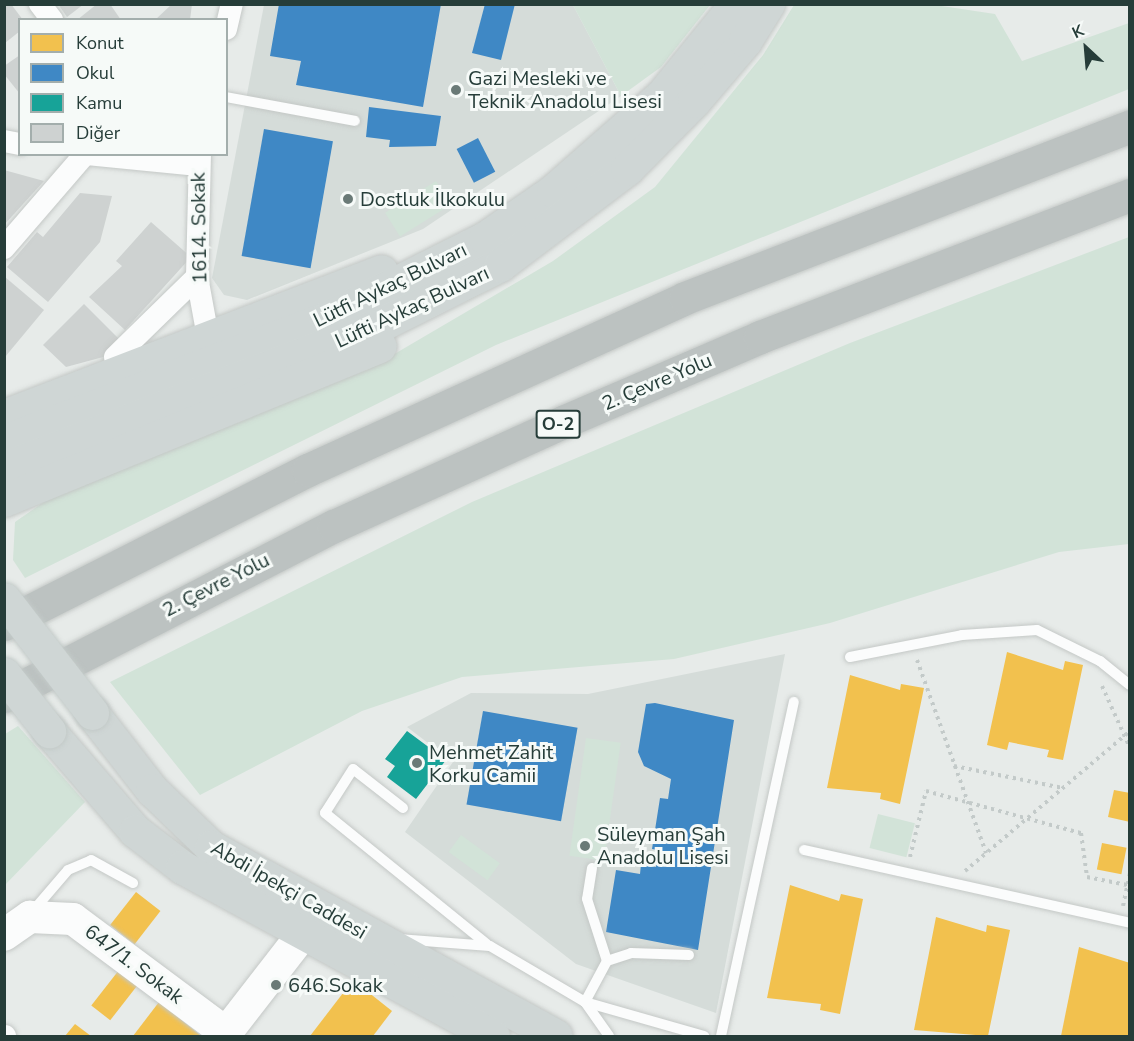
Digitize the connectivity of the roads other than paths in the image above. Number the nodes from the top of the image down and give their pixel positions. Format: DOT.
graph roads {
  1 [pos="40,4"];
  2 [pos="232,4"];
  3 [pos="736,4"];
  4 [pos="768,4"];
  5 [pos="50,18"];
  6 [pos="228,21"];
  7 [pos="228,97"];
  8 [pos="355,121"];
  9 [pos="1130,126"];
  10 [pos="84,156"];
  11 [pos="123,156"];
  12 [pos="141,157"];
  13 [pos="199,160"];
  14 [pos="1130,195"];
  15 [pos="529,208"];
  16 [pos="4,248"];
  17 [pos="500,265"];
  18 [pos="197,278"];
  19 [pos="208,337"];
  20 [pos="115,357"];
  21 [pos="4,416"];
  22 [pos="4,441"];
  23 [pos="4,468"];
  24 [pos="4,500"];
  25 [pos="4,598"];
  26 [pos="4,624"];
  27 [pos="850,657"];
  28 [pos="4,674"];
  29 [pos="1130,685"];
  30 [pos="4,696"];
  31 [pos="794,702"];
  32 [pos="403,807"];
  33 [pos="804,850"];
  34 [pos="592,867"];
  35 [pos="133,883"];
  36 [pos="30,917"];
  37 [pos="1124,922"];
  38 [pos="4,935"];
  39 [pos="302,935"];
  40 [pos="376,939"];
  41 [pos="490,946"];
  42 [pos="689,955"];
  43 [pos="607,961"];
  44 [pos="585,1002"];
  45 [pos="226,1035"];
  46 [pos="494,1036"];
  47 [pos="556,1036"];
  48 [pos="609,1036"];
  49 [pos="704,1036"];
  50 [pos="722,1036"];
  1 -- 5 [label="street"];
  2 -- 6 [label="street"];
  3 -- 15 [label="main road, Lütfi Aykaç Bulvarı"];
  4 -- 17 [label="main road, Lüfti Aykaç Bulvarı"];
  7 -- 8 [label="lane"];
  9 -- 26 [label="highway"];
  10 -- 16 [label="street"];
  11 -- 12 [label="street"];
  12 -- 13 [label="street"];
  13 -- 18 [label="street, 1614. Sokak"];
  14 -- 30 [label="highway, 2. Çevre Yolu / O-2"];
  15 -- 19 [label="main road"];
  15 -- 22 [label="main road, Lütfi Aykaç Bulvarı"];
  17 -- 23 [label="main road, Lüfti Aykaç Bulvarı"];
  17 -- 24 [label="main road"];
  18 -- 19 [label="street, 1614. Sokak"];
  18 -- 20 [label="street"];
  19 -- 21 [label="main road"];
  25 -- 40 [label="main road, Abdi İpekçi Caddesi, bridge"];
  27 -- 29 [label="lane"];
  28 -- 39 [label="main road, Abdi İpekçi Caddesi, bridge"];
  31 -- 50 [label="lane"];
  32 -- 41 [label="lane"];
  33 -- 37 [label="lane"];
  34 -- 43 [label="lane"];
  35 -- 36 [label="lane"];
  36 -- 38 [label="street"];
  36 -- 45 [label="street, 647/1. Sokak"];
  39 -- 45 [label="street"];
  39 -- 46 [label="main road, Abdi İpekçi Caddesi"];
  40 -- 41 [label="lane"];
  40 -- 47 [label="main road, Abdi İpekçi Caddesi"];
  41 -- 44 [label="lane"];
  42 -- 43 [label="lane"];
  43 -- 44 [label="lane"];
  44 -- 48 [label="lane"];
  44 -- 49 [label="lane"];
}
